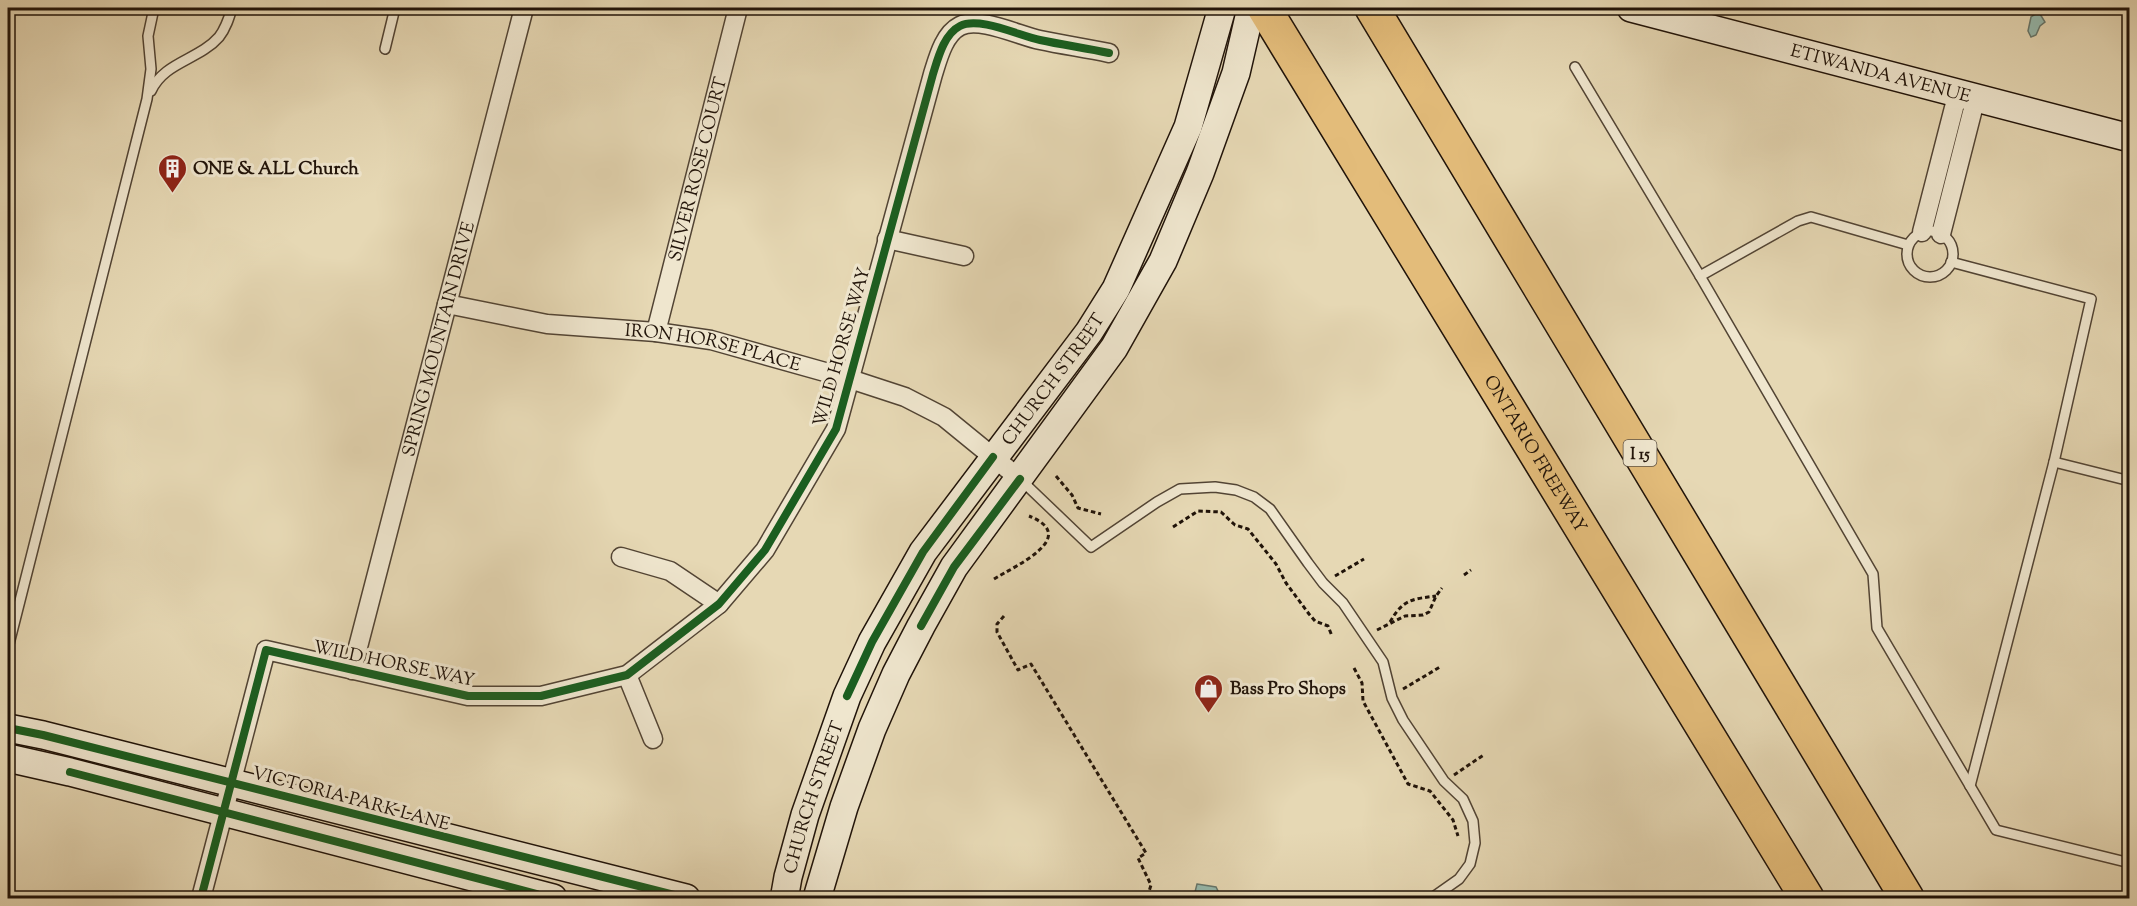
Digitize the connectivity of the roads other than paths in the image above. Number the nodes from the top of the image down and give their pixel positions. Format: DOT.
graph roads {
  1 [pos="154,8"];
  2 [pos="232,8"];
  3 [pos="394,8"];
  4 [pos="524,8"];
  5 [pos="738,8"];
  6 [pos="1222,8"];
  7 [pos="1251,8"];
  8 [pos="1264,8"];
  9 [pos="1372,8"];
  10 [pos="1632,8"];
  11 [pos="1678,13"];
  12 [pos="385,49"];
  13 [pos="1109,53"];
  14 [pos="1575,67"];
  15 [pos="1967,95"];
  16 [pos="147,99"];
  17 [pos="2130,138"];
  18 [pos="1922,232"];
  19 [pos="1941,234"];
  20 [pos="887,239"];
  21 [pos="1908,245"];
  22 [pos="964,256"];
  23 [pos="1952,262"];
  24 [pos="1700,276"];
  25 [pos="447,304"];
  26 [pos="656,332"];
  27 [pos="850,379"];
  28 [pos="993,457"];
  29 [pos="2054,462"];
  30 [pos="1020,479"];
  31 [pos="2130,482"];
  32 [pos="621,557"];
  33 [pos="719,604"];
  34 [pos="8,648"];
  35 [pos="352,670"];
  36 [pos="627,675"];
  37 [pos="8,729"];
  38 [pos="653,739"];
  39 [pos="8,758"];
  40 [pos="232,783"];
  41 [pos="1970,786"];
  42 [pos="224,813"];
  43 [pos="2130,863"];
  44 [pos="201,898"];
  45 [pos="553,898"];
  46 [pos="686,898"];
  47 [pos="786,898"];
  48 [pos="817,898"];
  49 [pos="1432,898"];
  50 [pos="1807,898"];
  51 [pos="1907,898"];
  1 -- 16 [label="lane"];
  2 -- 16 [label="lane"];
  3 -- 12 [label="lane"];
  4 -- 25 [label="street, SPRING MOUNTAIN DRIVE"];
  5 -- 26 [label="street, SILVER ROSE COURT"];
  6 -- 28 [label="main road, CHURCH STREET"];
  7 -- 30 [label="main road, CHURCH STREET"];
  8 -- 50 [label="highway, ONTARIO FREEWAY"];
  9 -- 51 [label="highway, I 15"];
  10 -- 11 [label="main road, ETIWANDA AVENUE"];
  11 -- 15 [label="main road, ETIWANDA AVENUE"];
  13 -- 20 [label="street, WILD HORSE WAY"];
  14 -- 24 [label="lane"];
  15 -- 17 [label="main road, ETIWANDA AVENUE"];
  15 -- 18 [label="street"];
  15 -- 19 [label="street"];
  16 -- 34 [label="lane"];
  18 -- 19 [label="lane"];
  18 -- 21 [label="lane"];
  19 -- 23 [label="lane"];
  20 -- 22 [label="street"];
  20 -- 27 [label="street, WILD HORSE WAY"];
  21 -- 23 [label="lane"];
  21 -- 24 [label="lane"];
  23 -- 29 [label="lane"];
  24 -- 41 [label="lane"];
  25 -- 26 [label="street, IRON HORSE PLACE"];
  25 -- 35 [label="street, SPRING MOUNTAIN DRIVE"];
  26 -- 27 [label="street, IRON HORSE PLACE"];
  27 -- 28 [label="street, IRON HORSE PLACE"];
  27 -- 33 [label="street, WILD HORSE WAY"];
  28 -- 30 [label="street, IRON HORSE PLACE"];
  28 -- 47 [label="main road, CHURCH STREET"];
  29 -- 31 [label="lane"];
  29 -- 41 [label="lane"];
  30 -- 48 [label="main road, CHURCH STREET"];
  30 -- 49 [label="lane"];
  32 -- 33 [label="street"];
  33 -- 36 [label="street, WILD HORSE WAY"];
  35 -- 36 [label="street, WILD HORSE WAY"];
  35 -- 40 [label="street, WILD HORSE WAY"];
  36 -- 38 [label="street"];
  37 -- 40 [label="main road, VICTORIA PARK LANE"];
  39 -- 42 [label="main road"];
  40 -- 42 [label="street"];
  40 -- 46 [label="main road, VICTORIA PARK LANE"];
  41 -- 43 [label="lane"];
  42 -- 44 [label="street"];
  42 -- 45 [label="main road"];
}
